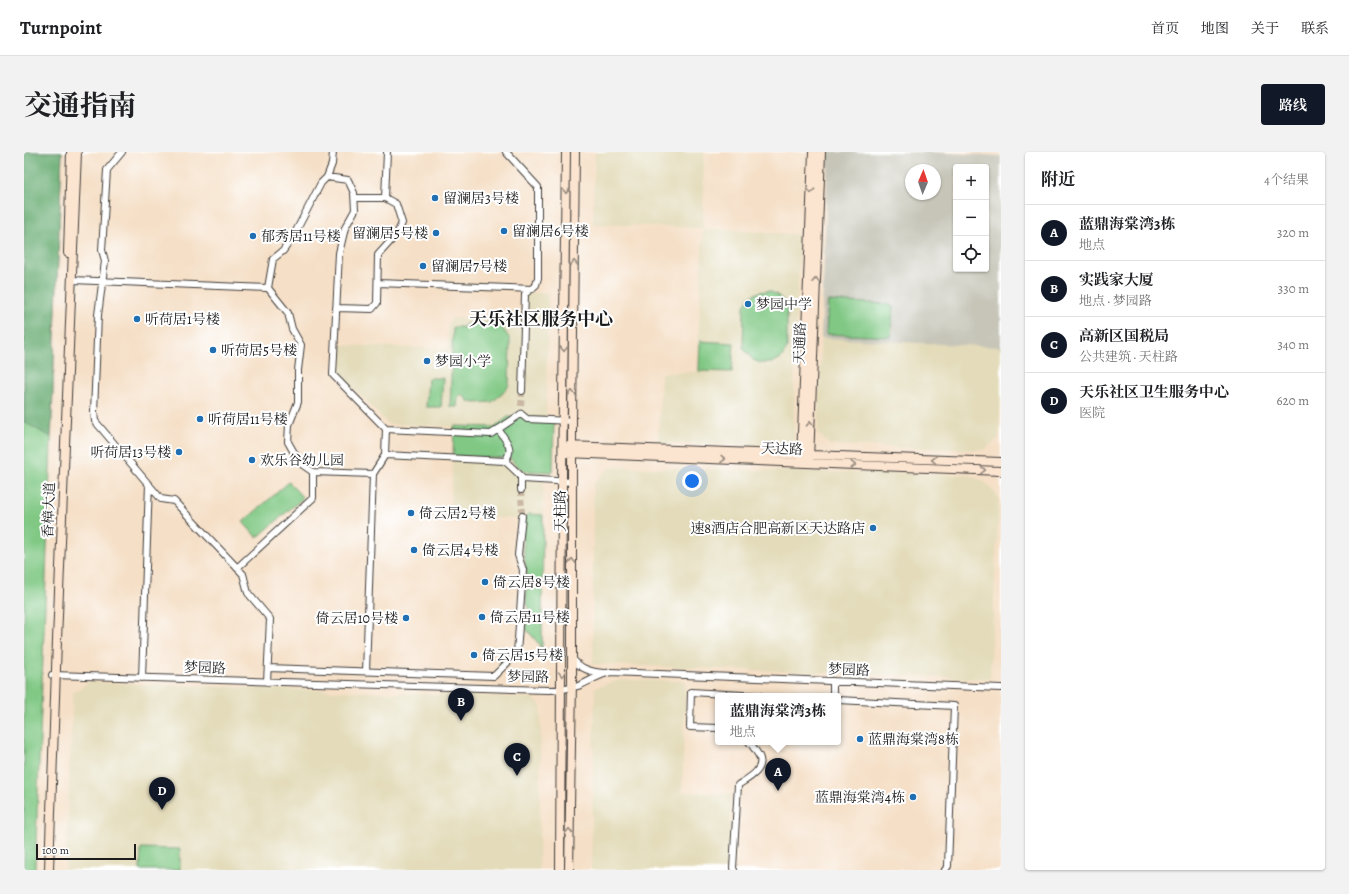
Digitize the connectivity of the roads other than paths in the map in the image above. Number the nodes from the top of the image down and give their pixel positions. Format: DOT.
graph roads {
  1 [pos="71,152"];
  2 [pos="77,152"];
  3 [pos="122,152"];
  4 [pos="333,152"];
  5 [pos="387,152"];
  6 [pos="506,152"];
  7 [pos="566,152"];
  8 [pos="575,152"];
  9 [pos="813,152"];
  10 [pos="821,152"];
  11 [pos="327,177"];
  12 [pos="355,198"];
  13 [pos="385,198"];
  14 [pos="72,280"];
  15 [pos="102,282"];
  16 [pos="378,283"];
  17 [pos="268,288"];
  18 [pos="532,289"];
  19 [pos="336,308"];
  20 [pos="522,391"];
  21 [pos="521,406"];
  22 [pos="521,414"];
  23 [pos="563,420"];
  24 [pos="572,421"];
  25 [pos="386,428"];
  26 [pos="498,429"];
  27 [pos="563,450"];
  28 [pos="572,450"];
  29 [pos="385,455"];
  30 [pos="805,459"];
  31 [pos="505,461"];
  32 [pos="1001,462"];
  33 [pos="1001,471"];
  34 [pos="314,472"];
  35 [pos="373,474"];
  36 [pos="522,479"];
  37 [pos="562,481"];
  38 [pos="573,482"];
  39 [pos="149,484"];
  40 [pos="521,490"];
  41 [pos="522,516"];
  42 [pos="237,568"];
  43 [pos="572,658"];
  44 [pos="268,668"];
  45 [pos="366,672"];
  46 [pos="606,673"];
  47 [pos="54,675"];
  48 [pos="142,678"];
  49 [pos="833,681"];
  50 [pos="267,682"];
  51 [pos="572,687"];
  52 [pos="1001,688"];
  53 [pos="562,689"];
  54 [pos="715,693"];
  55 [pos="833,693"];
  56 [pos="841,700"];
  57 [pos="715,728"];
  58 [pos="752,745"];
  59 [pos="44,870"];
  60 [pos="49,870"];
  61 [pos="560,870"];
  62 [pos="569,870"];
  63 [pos="734,870"];
  64 [pos="945,870"];
  1 -- 47 [label="street, 香樟大道"];
  2 -- 14 [label="street, 香樟大道"];
  3 -- 15 [label="street"];
  4 -- 11 [label="street"];
  5 -- 13 [label="street"];
  6 -- 18 [label="street"];
  7 -- 23 [label="street, 天柱路, one-way"];
  24 -- 8 [label="street, 天柱路, one-way"];
  9 -- 30 [label="street, 天通路, one-way"];
  30 -- 10 [label="street, 天通路, one-way"];
  11 -- 12 [label="street"];
  11 -- 17 [label="street"];
  12 -- 13 [label="street"];
  12 -- 19 [label="street"];
  13 -- 16 [label="street"];
  14 -- 15 [label="street"];
  14 -- 47 [label="street, 香樟大道"];
  15 -- 17 [label="street"];
  15 -- 39 [label="street"];
  16 -- 18 [label="street"];
  16 -- 19 [label="street"];
  17 -- 34 [label="street"];
  18 -- 20 [label="street"];
  19 -- 25 [label="street"];
  21 -- 22 [label="street"];
  22 -- 23 [label="street"];
  22 -- 26 [label="street"];
  23 -- 24 [label="street"];
  23 -- 27 [label="street, 天柱路"];
  24 -- 28 [label="street, 天柱路"];
  25 -- 26 [label="street"];
  25 -- 29 [label="street"];
  26 -- 31 [label="street"];
  27 -- 28 [label="street, 天达路"];
  27 -- 37 [label="street, 天柱路"];
  28 -- 30 [label="street, 天达路"];
  28 -- 38 [label="street, 天柱路"];
  29 -- 31 [label="street"];
  29 -- 35 [label="street"];
  32 -- 30 [label="street, 天达路, one-way"];
  30 -- 33 [label="street, 天达路, one-way"];
  31 -- 36 [label="street"];
  34 -- 35 [label="street"];
  34 -- 42 [label="street"];
  35 -- 45 [label="street"];
  36 -- 37 [label="street"];
  36 -- 40 [label="street"];
  37 -- 38 [label="street"];
  37 -- 53 [label="street, 天柱路, one-way"];
  43 -- 38 [label="street, 天柱路, one-way"];
  39 -- 42 [label="street"];
  39 -- 48 [label="street"];
  41 -- 45 [label="street"];
  42 -- 44 [label="street"];
  43 -- 46 [label="street"];
  43 -- 51 [label="street, 天柱路"];
  44 -- 45 [label="street"];
  44 -- 50 [label="street"];
  46 -- 49 [label="street, 梦园路"];
  46 -- 51 [label="street, 梦园路"];
  47 -- 48 [label="street, 梦园路"];
  47 -- 59 [label="street, 香樟大道"];
  47 -- 60 [label="street, 香樟大道"];
  48 -- 50 [label="street, 梦园路"];
  49 -- 52 [label="street, 梦园路"];
  49 -- 55 [label="street"];
  50 -- 53 [label="street, 梦园路"];
  51 -- 53 [label="street, 梦园路"];
  62 -- 51 [label="street, 天柱路, one-way"];
  53 -- 61 [label="street, 天柱路"];
  54 -- 57 [label="street"];
  56 -- 64 [label="street"];
  58 -- 63 [label="street"];
}
